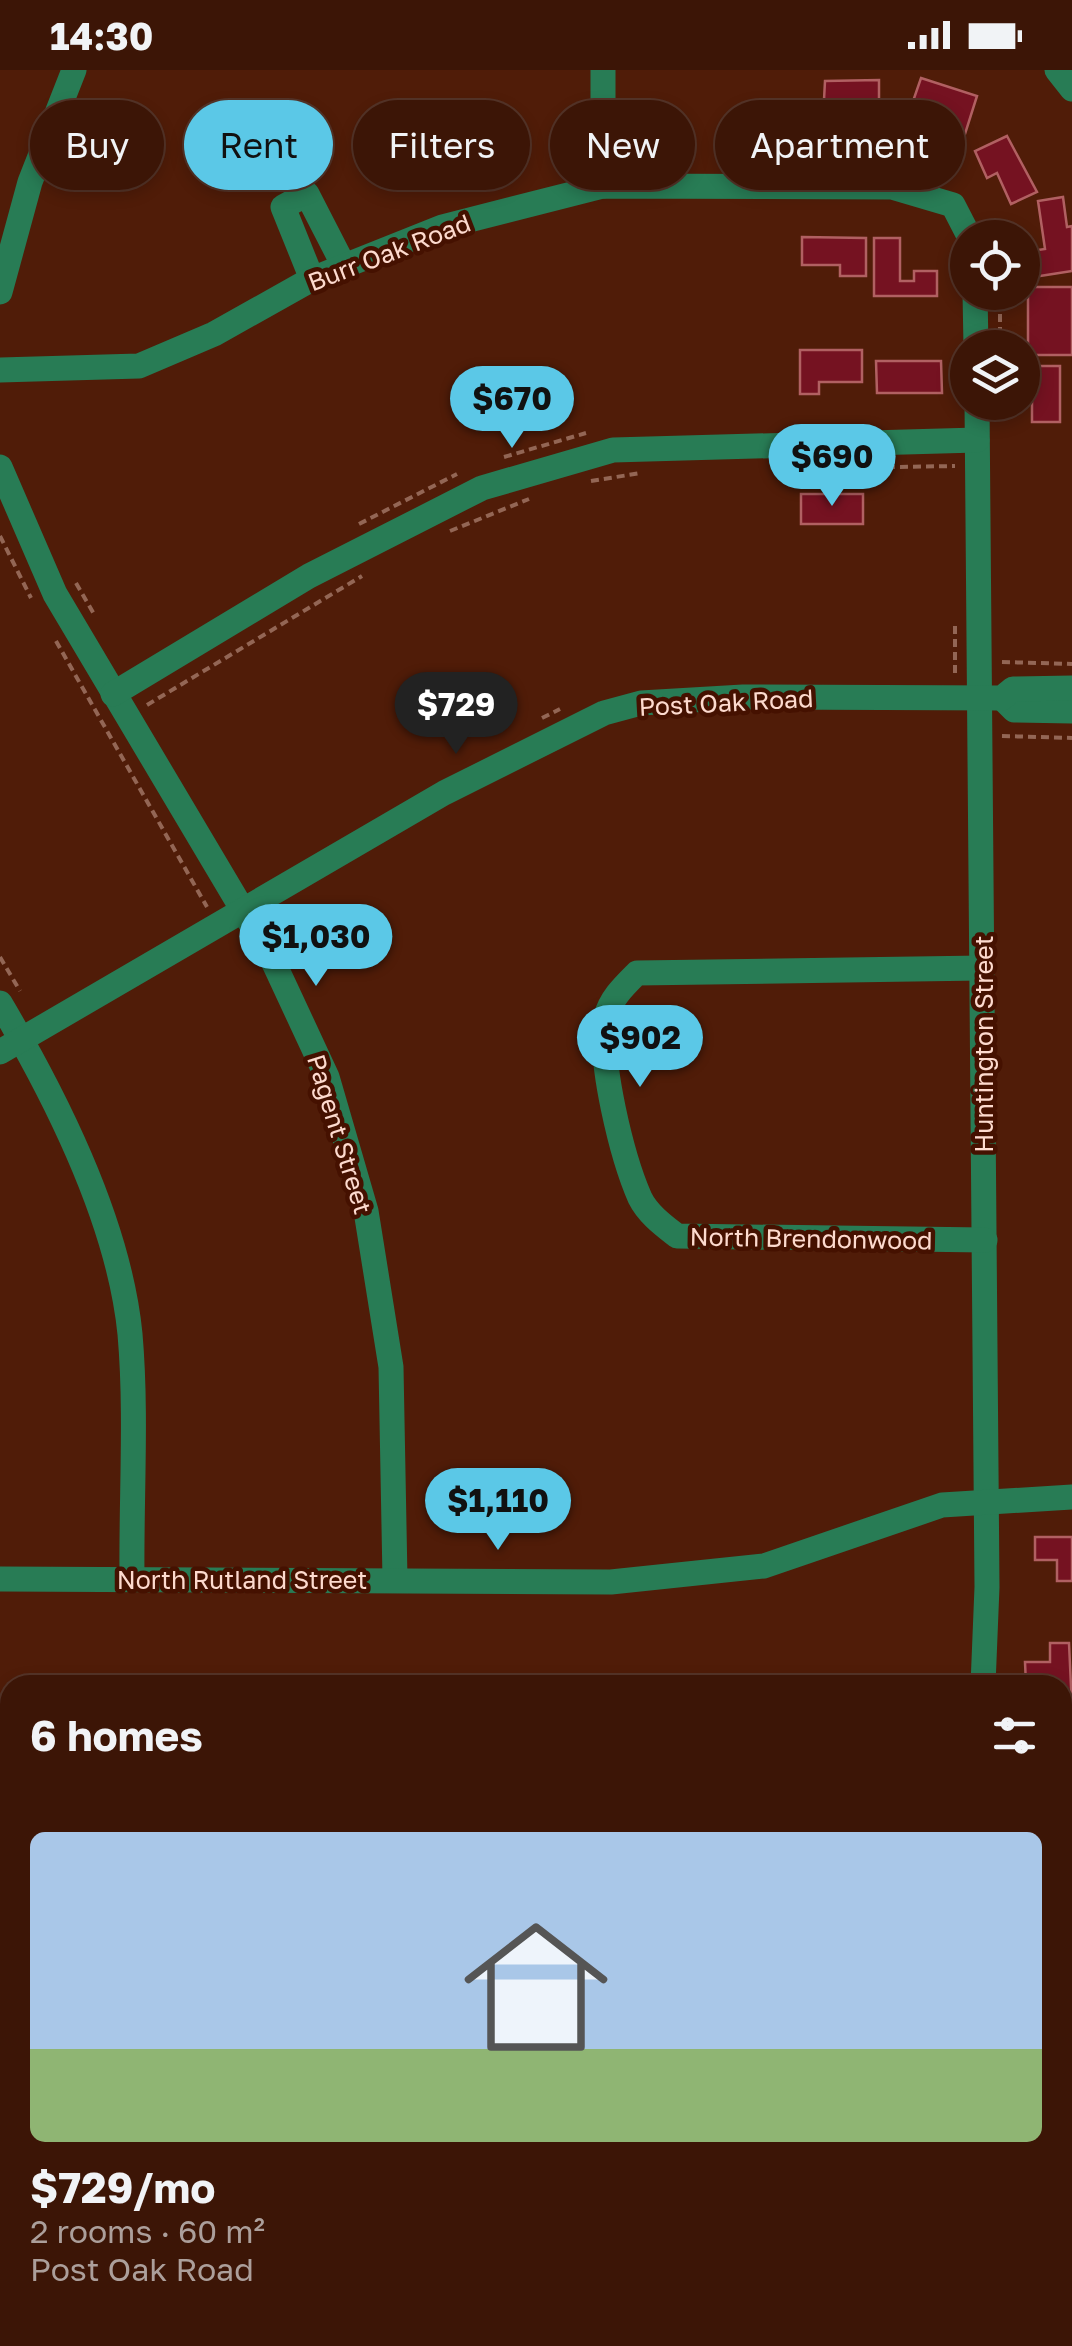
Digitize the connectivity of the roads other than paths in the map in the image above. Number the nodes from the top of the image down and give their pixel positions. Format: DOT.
graph roads {
  1 [pos="74,70"];
  2 [pos="603,70"];
  3 [pos="1057,70"];
  4 [pos="1072,89"];
  5 [pos="603,100"];
  6 [pos="695,186"];
  7 [pos="588,190"];
  8 [pos="961,220"];
  9 [pos="344,266"];
  10 [pos="312,279"];
  11 [pos="0,292"];
  12 [pos="0,370"];
  13 [pos="977,420"];
  14 [pos="977,440"];
  15 [pos="0,467"];
  16 [pos="1072,688"];
  17 [pos="113,694"];
  18 [pos="991,698"];
  19 [pos="1072,710"];
  20 [pos="239,903"];
  21 [pos="982,968"];
  22 [pos="12,1001"];
  23 [pos="11,1046"];
  24 [pos="984,1240"];
  25 [pos="1072,1496"];
  26 [pos="986,1501"];
  27 [pos="132,1578"];
  28 [pos="0,1579"];
  29 [pos="395,1579"];
  30 [pos="983,1675"];
  1 -- 11 [label="street"];
  2 -- 5 [label="street"];
  3 -- 4 [label="street"];
  6 -- 8 [label="street, Burr Oak Road"];
  7 -- 9 [label="street, Burr Oak Road"];
  9 -- 10 [label="street, Burr Oak Road"];
  9 -- 10 [label="street"];
  10 -- 12 [label="street, Burr Oak Road"];
  13 -- 14 [label="street, Huntington Street"];
  14 -- 17 [label="street"];
  14 -- 18 [label="street, Huntington Street"];
  15 -- 17 [label="street, Pagent Street"];
  16 -- 18 [label="street, Post Oak Road"];
  17 -- 20 [label="street, Pagent Street"];
  18 -- 19 [label="street, Post Oak Road"];
  18 -- 20 [label="street, Post Oak Road"];
  18 -- 21 [label="street, Huntington Street"];
  20 -- 23 [label="street, Post Oak Road"];
  20 -- 29 [label="street, Pagent Street"];
  21 -- 24 [label="street, Huntington Street"];
  21 -- 24 [label="street, North Brendonwood"];
  22 -- 23 [label="street"];
  23 -- 27 [label="street"];
  24 -- 26 [label="street, Huntington Street"];
  25 -- 26 [label="street, North Rutland Street"];
  26 -- 29 [label="street, North Rutland Street"];
  26 -- 30 [label="street, Huntington Street"];
  27 -- 28 [label="street, North Rutland Street"];
  27 -- 29 [label="street, North Rutland Street"];
}
